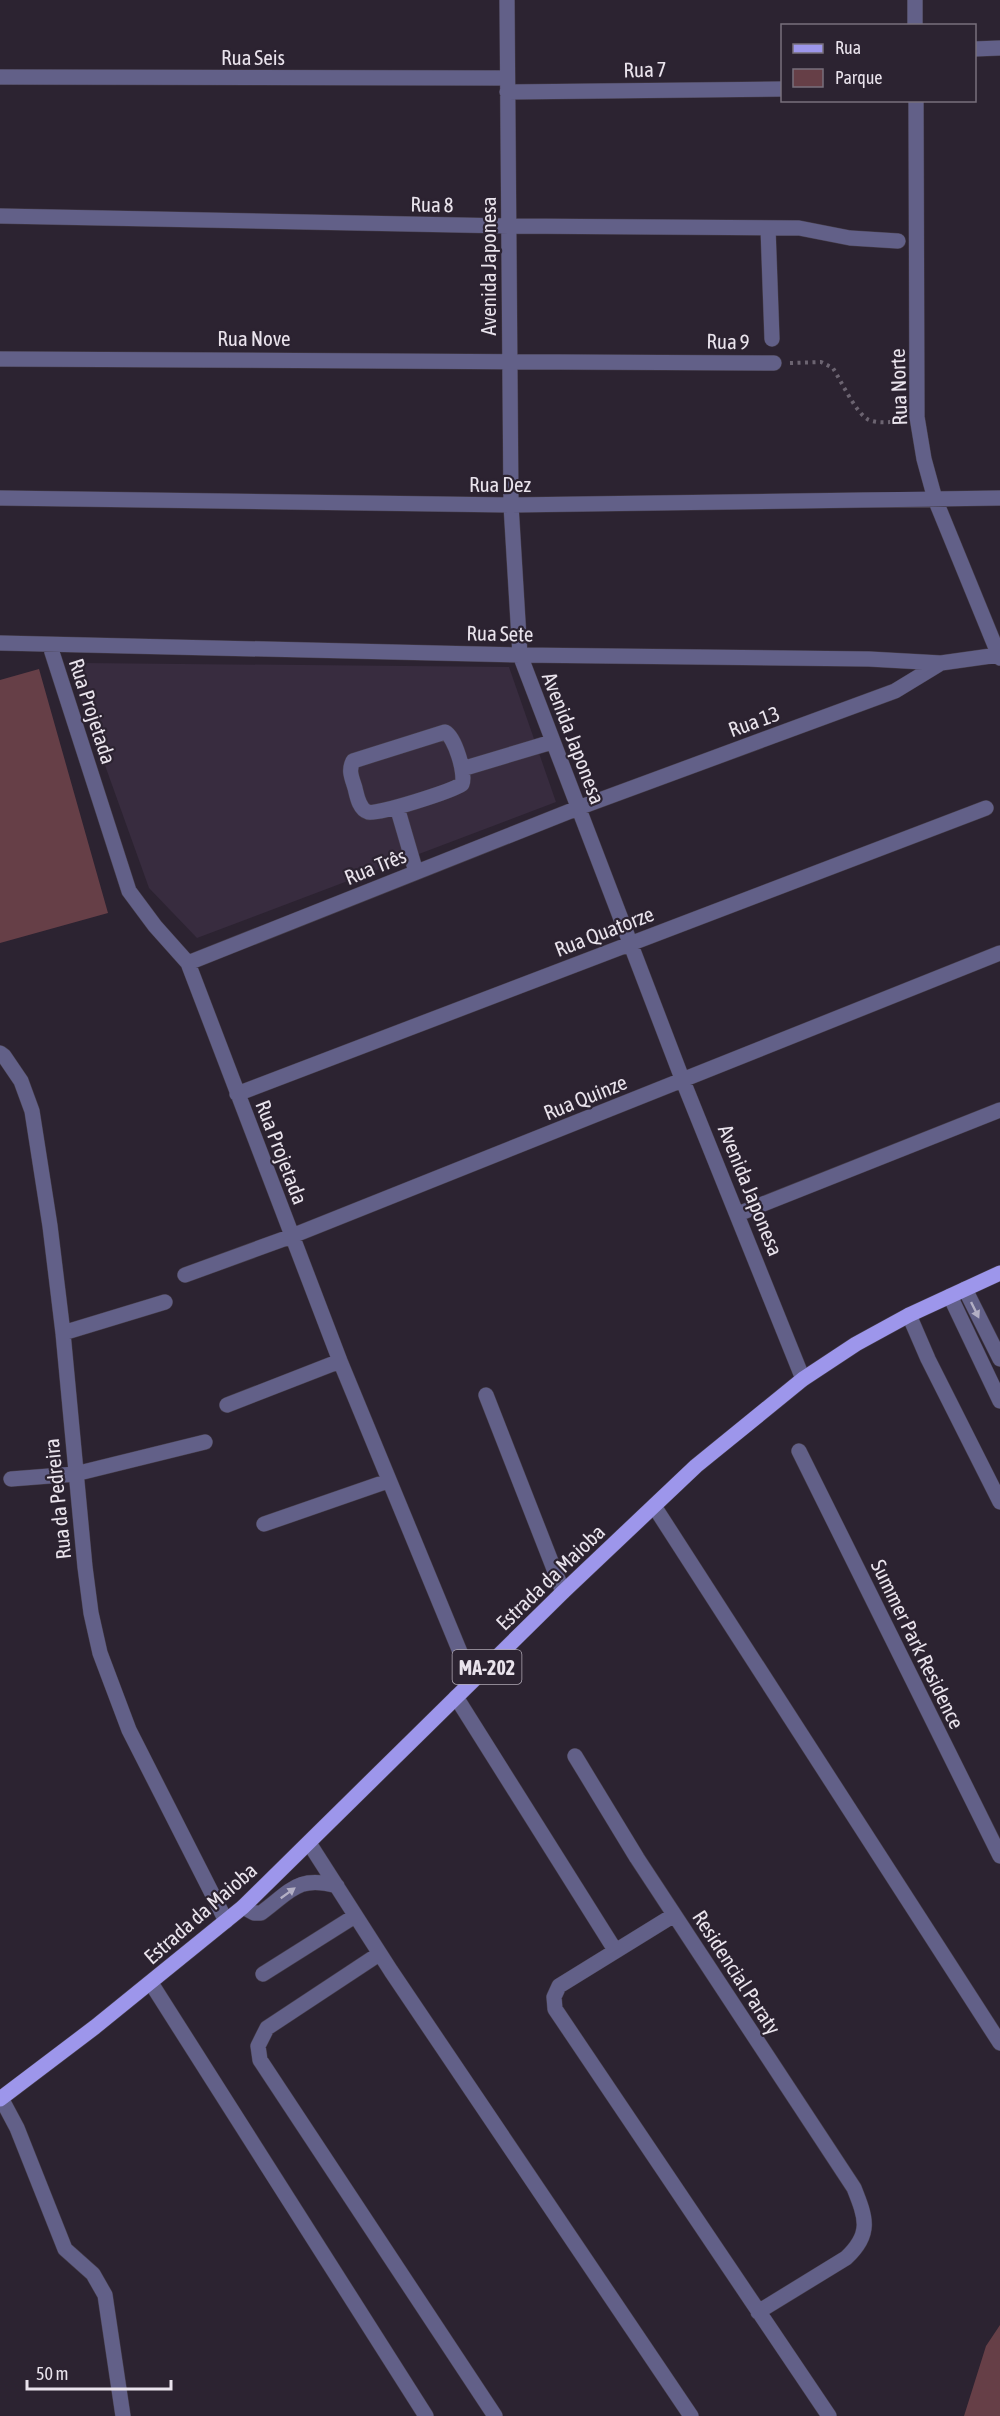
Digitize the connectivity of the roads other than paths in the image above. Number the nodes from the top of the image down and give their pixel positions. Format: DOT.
graph roads {
  1 [pos="507,0"];
  2 [pos="915,0"];
  3 [pos="915,24"];
  4 [pos="1000,48"];
  5 [pos="976,49"];
  6 [pos="0,77"];
  7 [pos="507,85"];
  8 [pos="781,88"];
  9 [pos="916,102"];
  10 [pos="0,216"];
  11 [pos="509,226"];
  12 [pos="768,228"];
  13 [pos="898,241"];
  14 [pos="772,339"];
  15 [pos="0,358"];
  16 [pos="509,360"];
  17 [pos="774,363"];
  18 [pos="0,498"];
  19 [pos="1000,498"];
  20 [pos="934,499"];
  21 [pos="511,505"];
  22 [pos="0,643"];
  23 [pos="50,646"];
  24 [pos="520,655"];
  25 [pos="999,656"];
  26 [pos="941,663"];
  27 [pos="552,742"];
  28 [pos="462,769"];
  29 [pos="397,807"];
  30 [pos="578,808"];
  31 [pos="986,808"];
  32 [pos="416,872"];
  33 [pos="631,943"];
  34 [pos="1000,953"];
  35 [pos="188,963"];
  36 [pos="0,1053"];
  37 [pos="683,1081"];
  38 [pos="237,1094"];
  39 [pos="1000,1110"];
  40 [pos="738,1214"];
  41 [pos="292,1236"];
  42 [pos="1000,1273"];
  43 [pos="185,1275"];
  44 [pos="965,1289"];
  45 [pos="950,1296"];
  46 [pos="165,1302"];
  47 [pos="909,1315"];
  48 [pos="63,1333"];
  49 [pos="1000,1359"];
  50 [pos="340,1361"];
  51 [pos="803,1379"];
  52 [pos="486,1395"];
  53 [pos="1000,1401"];
  54 [pos="227,1405"];
  55 [pos="206,1442"];
  56 [pos="799,1451"];
  57 [pos="75,1474"];
  58 [pos="11,1479"];
  59 [pos="388,1481"];
  60 [pos="1000,1502"];
  61 [pos="654,1506"];
  62 [pos="264,1524"];
  63 [pos="563,1592"];
  64 [pos="472,1681"];
  65 [pos="456,1697"];
  66 [pos="575,1756"];
  67 [pos="309,1843"];
  68 [pos="1000,1856"];
  69 [pos="337,1886"];
  70 [pos="243,1907"];
  71 [pos="674,1915"];
  72 [pos="355,1916"];
  73 [pos="226,1921"];
  74 [pos="615,1950"];
  75 [pos="379,1954"];
  76 [pos="263,1974"];
  77 [pos="151,1983"];
  78 [pos="1000,2043"];
  79 [pos="1,2099"];
  80 [pos="758,2312"];
  81 [pos="123,2416"];
  82 [pos="426,2416"];
  83 [pos="495,2416"];
  84 [pos="691,2416"];
  85 [pos="829,2416"];
  1 -- 7 [label="street, Avenida Japonesa"];
  2 -- 3 [label="street"];
  4 -- 5 [label="street"];
  6 -- 7 [label="street, Rua Seis"];
  7 -- 8 [label="street, Rua 7"];
  7 -- 11 [label="street, Avenida Japonesa"];
  9 -- 20 [label="street, Rua Norte"];
  10 -- 11 [label="street, Rua 8"];
  11 -- 12 [label="street, Rua 8"];
  11 -- 16 [label="street, Avenida Japonesa"];
  12 -- 13 [label="street, Rua 8"];
  12 -- 14 [label="street"];
  15 -- 16 [label="street, Rua Nove"];
  16 -- 17 [label="street, Rua 9"];
  16 -- 21 [label="street, Avenida Japonesa"];
  18 -- 21 [label="street, Rua Dez"];
  19 -- 20 [label="street, Rua Dez"];
  20 -- 21 [label="street, Rua Dez"];
  20 -- 25 [label="street, Rua Norte"];
  21 -- 24 [label="street, Avenida Japonesa"];
  22 -- 23 [label="street, Rua Sete"];
  23 -- 24 [label="street, Rua Sete"];
  23 -- 35 [label="street, Rua Projetada"];
  24 -- 26 [label="street, Rua Sete"];
  24 -- 27 [label="street, Avenida Japonesa"];
  25 -- 26 [label="street, Rua Sete"];
  26 -- 30 [label="street, Rua 13"];
  27 -- 28 [label="street"];
  27 -- 30 [label="street, Avenida Japonesa"];
  28 -- 29 [label="street"];
  28 -- 29 [label="street"];
  29 -- 32 [label="street"];
  30 -- 32 [label="street, Rua Três"];
  30 -- 33 [label="street, Avenida Japonesa"];
  31 -- 33 [label="street, Rua Quatorze"];
  32 -- 35 [label="street, Rua Três"];
  33 -- 37 [label="street, Avenida Japonesa"];
  33 -- 38 [label="street, Rua Quatorze"];
  34 -- 37 [label="street, Rua Quinze"];
  35 -- 38 [label="street, Rua Projetada"];
  36 -- 48 [label="street, Rua da Pedreira"];
  37 -- 40 [label="street, Avenida Japonesa"];
  37 -- 41 [label="street, Rua Quinze"];
  38 -- 41 [label="street, Rua Projetada"];
  39 -- 40 [label="street"];
  40 -- 51 [label="street, Avenida Japonesa"];
  41 -- 43 [label="street, Rua Quinze"];
  41 -- 50 [label="street, Rua Projetada"];
  42 -- 44 [label="main road, Estrada da Maioba / MA-202"];
  44 -- 45 [label="main road, Estrada da Maioba / MA-202"];
  44 -- 49 [label="street, one-way"];
  45 -- 47 [label="main road, Estrada da Maioba / MA-202"];
  45 -- 53 [label="street"];
  46 -- 48 [label="street"];
  47 -- 51 [label="main road, Estrada da Maioba / MA-202"];
  47 -- 60 [label="street"];
  48 -- 57 [label="street, Rua da Pedreira"];
  50 -- 54 [label="street"];
  50 -- 59 [label="street, Rua Projetada"];
  51 -- 61 [label="main road, Estrada da Maioba / MA-202"];
  52 -- 63 [label="street"];
  55 -- 57 [label="street"];
  56 -- 68 [label="street, Summer Park Residence"];
  57 -- 58 [label="street"];
  57 -- 73 [label="street, Rua da Pedreira"];
  59 -- 62 [label="street"];
  59 -- 64 [label="street, Rua Projetada"];
  61 -- 63 [label="main road, Estrada da Maioba / MA-202"];
  61 -- 78 [label="street"];
  63 -- 64 [label="main road, Estrada da Maioba / MA-202"];
  64 -- 65 [label="main road, Estrada da Maioba / MA-202"];
  65 -- 67 [label="main road, Estrada da Maioba / MA-202"];
  65 -- 74 [label="street"];
  66 -- 71 [label="street"];
  67 -- 69 [label="street"];
  67 -- 70 [label="main road, Estrada da Maioba / MA-202"];
  70 -- 69 [label="street, one-way"];
  69 -- 72 [label="street"];
  70 -- 73 [label="main road, Estrada da Maioba / MA-202"];
  71 -- 74 [label="street, Residencial Paraty"];
  71 -- 80 [label="street, Residencial Paraty"];
  72 -- 75 [label="street"];
  72 -- 76 [label="street"];
  73 -- 77 [label="main road, Estrada da Maioba / MA-202"];
  74 -- 80 [label="street, Residencial Paraty"];
  75 -- 83 [label="street"];
  75 -- 84 [label="street"];
  77 -- 79 [label="main road, Estrada da Maioba / MA-202"];
  77 -- 82 [label="street"];
  79 -- 81 [label="street"];
  80 -- 85 [label="street, Residencial Paraty"];
}
